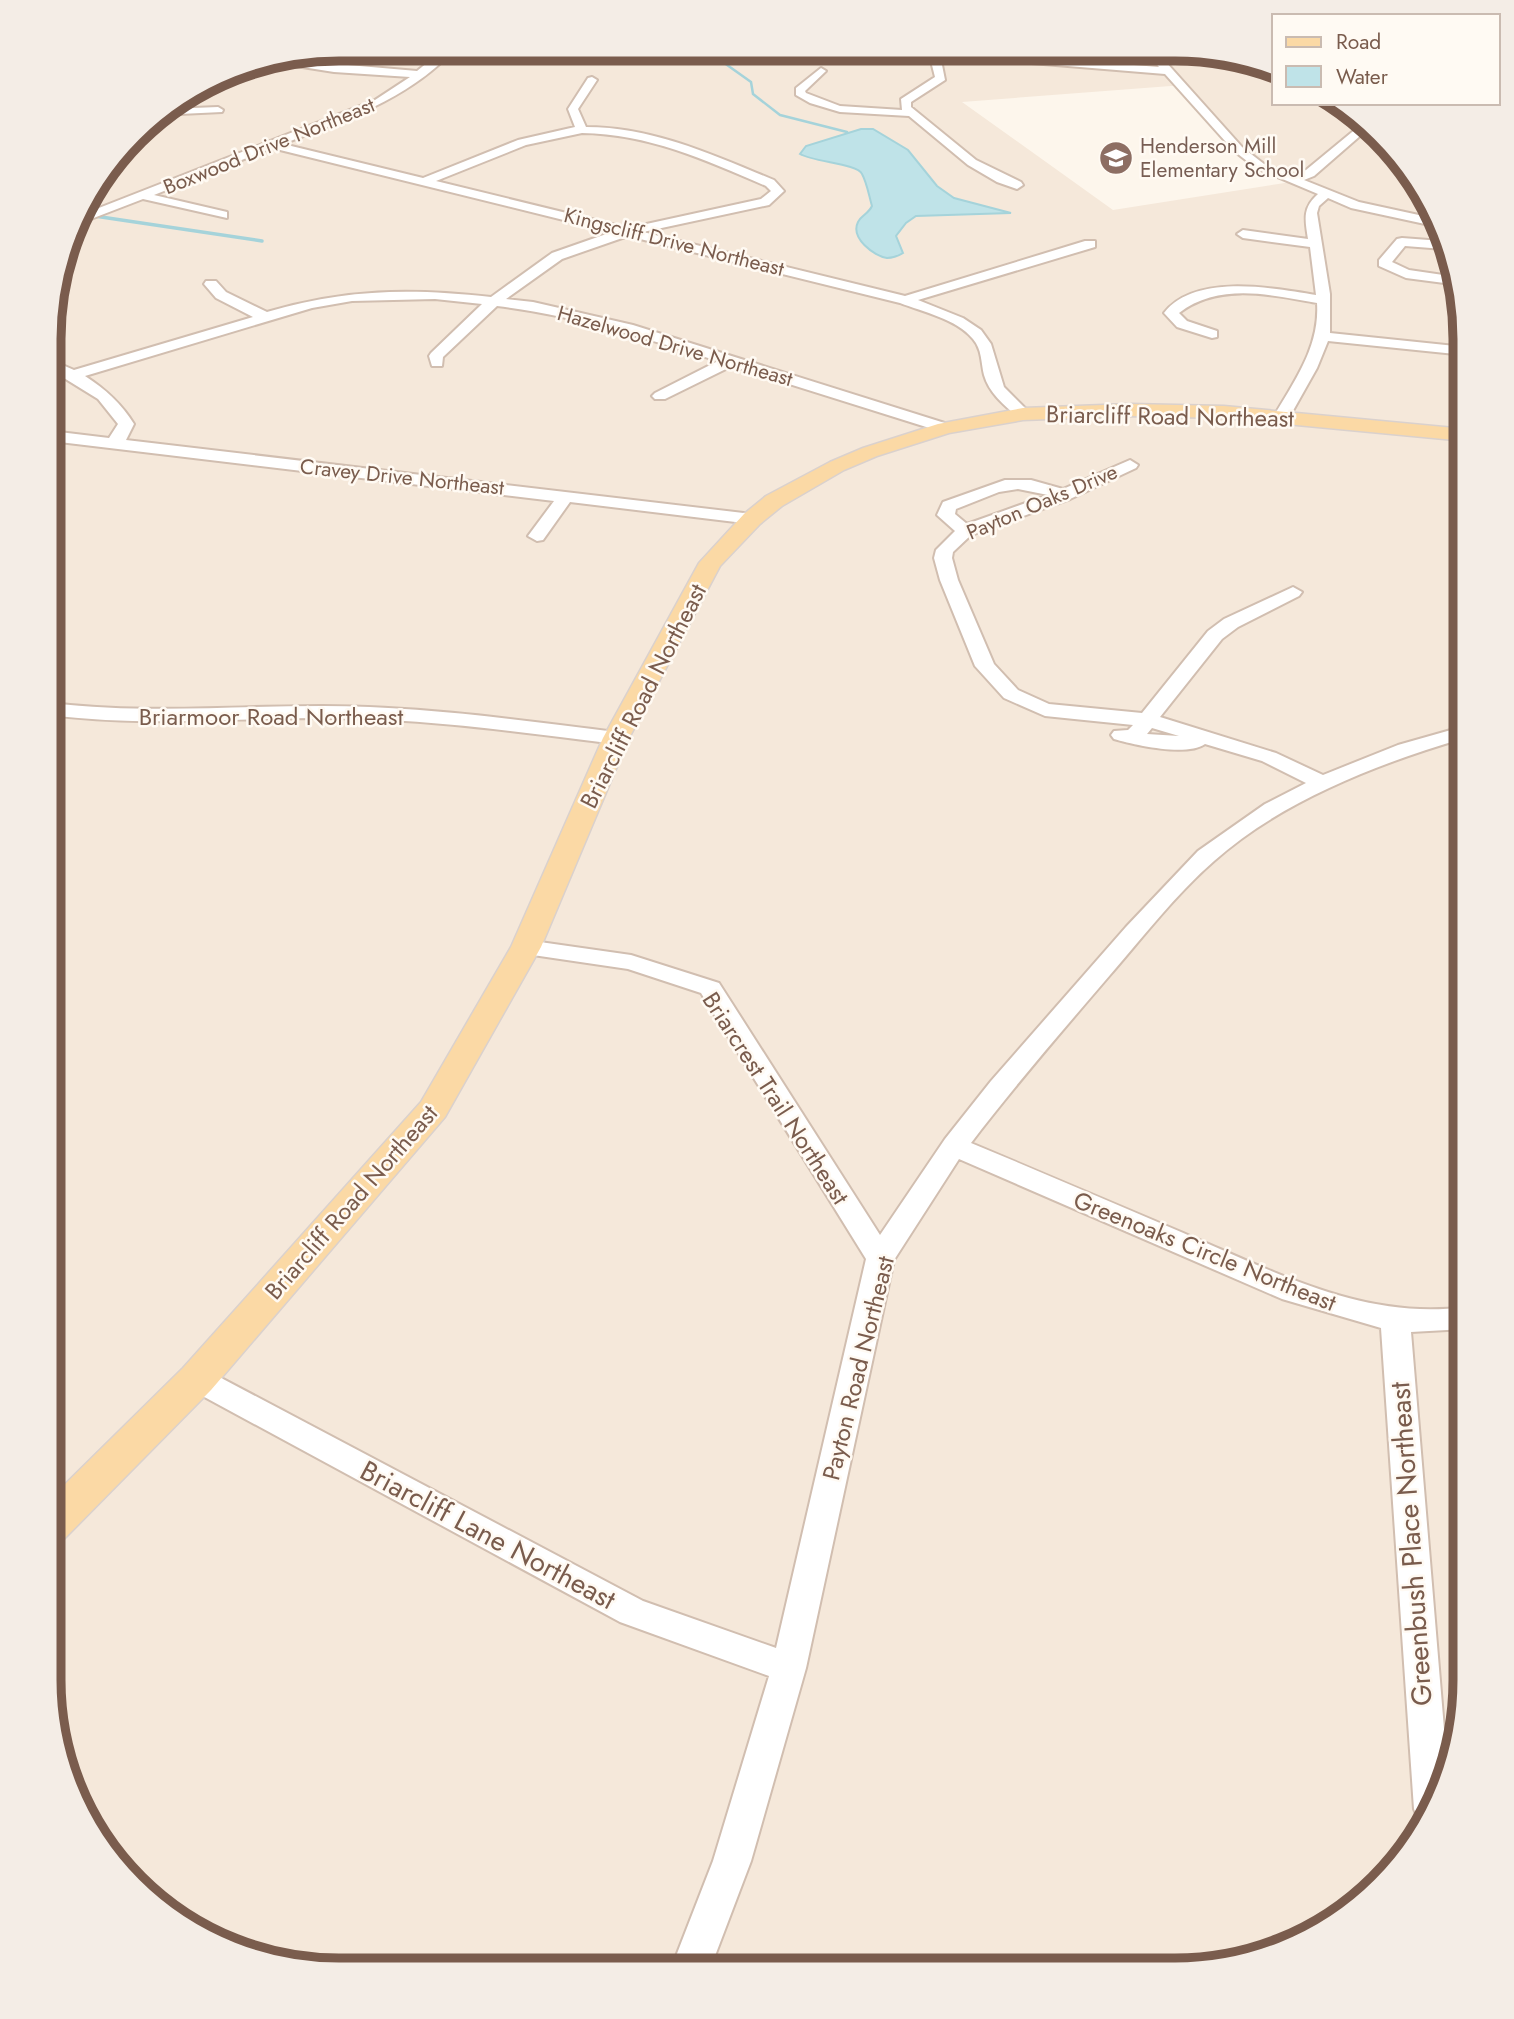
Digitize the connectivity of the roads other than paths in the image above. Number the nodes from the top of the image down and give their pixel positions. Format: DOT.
graph roads {
  1 [pos="435,61"];
  2 [pos="939,61"];
  3 [pos="1043,61"];
  4 [pos="1158,61"];
  5 [pos="299,65"];
  6 [pos="821,71"];
  7 [pos="1167,71"];
  8 [pos="418,74"];
  9 [pos="592,80"];
  10 [pos="218,110"];
  11 [pos="179,112"];
  12 [pos="911,113"];
  13 [pos="582,130"];
  14 [pos="1359,131"];
  15 [pos="273,145"];
  16 [pos="1292,180"];
  17 [pos="426,181"];
  18 [pos="1017,185"];
  19 [pos="1325,195"];
  20 [pos="144,196"];
  21 [pos="223,215"];
  22 [pos="90,216"];
  23 [pos="1426,221"];
  24 [pos="632,233"];
  25 [pos="1243,234"];
  26 [pos="1090,244"];
  27 [pos="1314,244"];
  28 [pos="1436,244"];
  29 [pos="1446,279"];
  30 [pos="211,284"];
  31 [pos="905,300"];
  32 [pos="1323,300"];
  33 [pos="493,302"];
  34 [pos="267,318"];
  35 [pos="1212,334"];
  36 [pos="1322,336"];
  37 [pos="1453,350"];
  38 [pos="732,360"];
  39 [pos="436,363"];
  40 [pos="61,369"];
  41 [pos="73,375"];
  42 [pos="660,396"];
  43 [pos="1023,414"];
  44 [pos="1282,416"];
  45 [pos="945,428"];
  46 [pos="1453,434"];
  47 [pos="61,437"];
  48 [pos="113,443"];
  49 [pos="1130,465"];
  50 [pos="1064,495"];
  51 [pos="566,496"];
  52 [pos="752,519"];
  53 [pos="965,531"];
  54 [pos="537,536"];
  55 [pos="1293,592"];
  56 [pos="61,710"];
  57 [pos="1052,712"];
  58 [pos="1147,720"];
  59 [pos="1453,735"];
  60 [pos="616,738"];
  61 [pos="1133,738"];
  62 [pos="1221,742"];
  63 [pos="1322,783"];
  64 [pos="526,947"];
  65 [pos="954,1146"];
  66 [pos="880,1258"];
  67 [pos="1453,1320"];
  68 [pos="1395,1321"];
  69 [pos="197,1379"];
  70 [pos="61,1515"];
  71 [pos="789,1668"];
  72 [pos="1430,1789"];
  73 [pos="694,1958"];
  1 -- 8 [label="street, Boxwood Drive Northeast"];
  2 -- 12 [label="street"];
  3 -- 7 [label="street"];
  4 -- 7 [label="street"];
  5 -- 8 [label="street"];
  6 -- 12 [label="street"];
  7 -- 16 [label="street"];
  8 -- 15 [label="street, Boxwood Drive Northeast"];
  9 -- 13 [label="street"];
  10 -- 11 [label="street"];
  12 -- 18 [label="street"];
  13 -- 17 [label="street"];
  13 -- 24 [label="street"];
  14 -- 16 [label="street"];
  15 -- 17 [label="street, Kingscliff Drive Northeast"];
  15 -- 20 [label="street, Boxwood Drive Northeast"];
  16 -- 19 [label="street"];
  17 -- 24 [label="street, Kingscliff Drive Northeast"];
  19 -- 23 [label="street"];
  19 -- 27 [label="street"];
  20 -- 21 [label="street"];
  20 -- 22 [label="street, Boxwood Drive Northeast"];
  24 -- 31 [label="street, Kingscliff Drive Northeast"];
  24 -- 33 [label="street"];
  25 -- 27 [label="street"];
  26 -- 31 [label="street"];
  27 -- 32 [label="street"];
  28 -- 29 [label="street"];
  30 -- 34 [label="street"];
  31 -- 43 [label="street, Kingscliff Drive Northeast"];
  32 -- 35 [label="street"];
  32 -- 36 [label="street"];
  33 -- 34 [label="street, Hazelwood Drive Northeast"];
  33 -- 38 [label="street, Hazelwood Drive Northeast"];
  33 -- 39 [label="street"];
  34 -- 41 [label="street, Hazelwood Drive Northeast"];
  36 -- 37 [label="street"];
  36 -- 44 [label="street"];
  38 -- 42 [label="street"];
  38 -- 45 [label="street, Hazelwood Drive Northeast"];
  40 -- 41 [label="street"];
  41 -- 48 [label="street"];
  43 -- 44 [label="main road, Briarcliff Road Northeast"];
  43 -- 45 [label="main road, Briarcliff Road Northeast"];
  44 -- 46 [label="main road, Briarcliff Road Northeast"];
  45 -- 52 [label="main road, Briarcliff Road Northeast"];
  47 -- 48 [label="street, Cravey Drive Northeast"];
  48 -- 51 [label="street, Cravey Drive Northeast"];
  49 -- 50 [label="street, Payton Oaks Drive"];
  50 -- 53 [label="street, Payton Oaks Drive"];
  50 -- 53 [label="street"];
  51 -- 52 [label="street, Cravey Drive Northeast"];
  51 -- 54 [label="street"];
  52 -- 60 [label="main road, Briarcliff Road Northeast"];
  53 -- 57 [label="street, Payton Oaks Drive"];
  55 -- 58 [label="street"];
  56 -- 60 [label="street, Briarmoor Road Northeast"];
  57 -- 58 [label="street, Payton Oaks Drive"];
  57 -- 61 [label="street"];
  58 -- 61 [label="street"];
  58 -- 62 [label="street, Payton Oaks Drive"];
  59 -- 63 [label="street, Payton Road Northeast"];
  60 -- 64 [label="main road, Briarcliff Road Northeast"];
  61 -- 62 [label="street"];
  62 -- 63 [label="street, Payton Oaks Drive"];
  63 -- 65 [label="street, Payton Road Northeast"];
  64 -- 66 [label="street, Briarcrest Trail Northeast"];
  64 -- 69 [label="main road, Briarcliff Road Northeast"];
  65 -- 66 [label="street, Payton Road Northeast"];
  65 -- 68 [label="street, Greenoaks Circle Northeast"];
  66 -- 71 [label="street, Payton Road Northeast"];
  67 -- 68 [label="street, Greenoaks Circle Northeast"];
  68 -- 72 [label="street, Greenbush Place Northeast"];
  69 -- 70 [label="main road, Briarcliff Road Northeast"];
  69 -- 71 [label="street, Briarcliff Lane Northeast"];
  71 -- 73 [label="street, Payton Road Northeast"];
}
